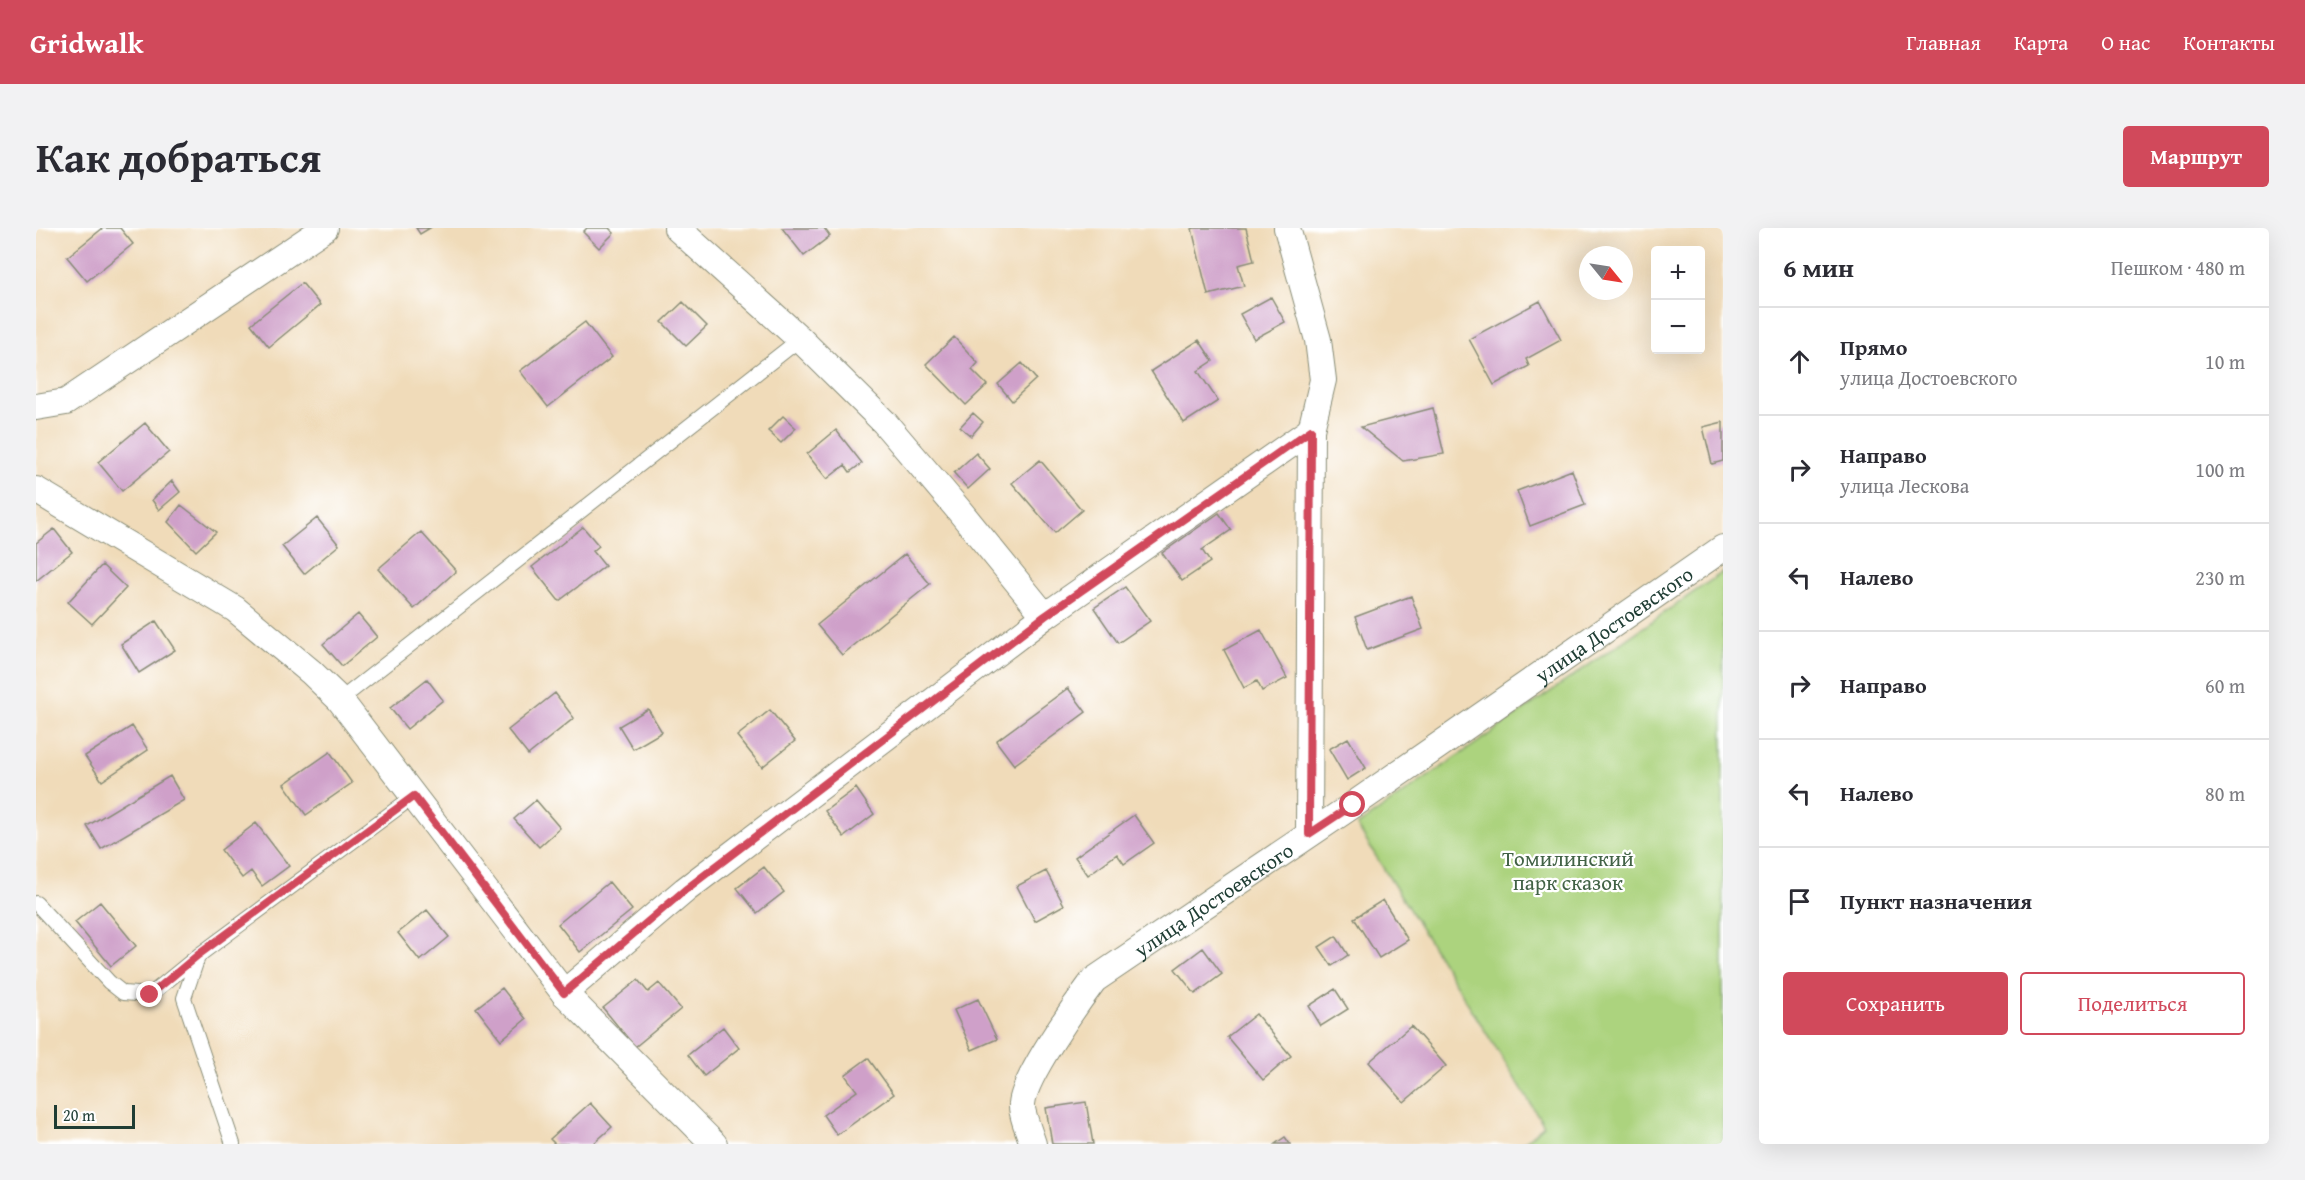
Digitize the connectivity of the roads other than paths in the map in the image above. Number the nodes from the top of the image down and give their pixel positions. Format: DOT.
graph roads {
  1 [pos="325,228"];
  2 [pos="677,228"];
  3 [pos="1287,228"];
  4 [pos="800,339"];
  5 [pos="36,407"];
  6 [pos="1311,430"];
  7 [pos="36,490"];
  8 [pos="1723,548"];
  9 [pos="1045,616"];
  10 [pos="340,700"];
  11 [pos="414,796"];
  12 [pos="1309,834"];
  13 [pos="36,903"];
  14 [pos="198,955"];
  15 [pos="564,993"];
  16 [pos="233,1144"];
  17 [pos="714,1144"];
  18 [pos="1033,1144"];
  1 -- 5 [label="street"];
  2 -- 4 [label="street"];
  3 -- 6 [label="street"];
  4 -- 9 [label="street"];
  4 -- 10 [label="lane"];
  6 -- 9 [label="street"];
  6 -- 12 [label="street"];
  7 -- 10 [label="street"];
  8 -- 12 [label="street, улица Достоевского"];
  9 -- 15 [label="street"];
  10 -- 11 [label="street"];
  11 -- 14 [label="lane"];
  11 -- 15 [label="street"];
  12 -- 18 [label="street, улица Достоевского"];
  13 -- 14 [label="lane"];
  14 -- 16 [label="lane"];
  15 -- 17 [label="street"];
}
